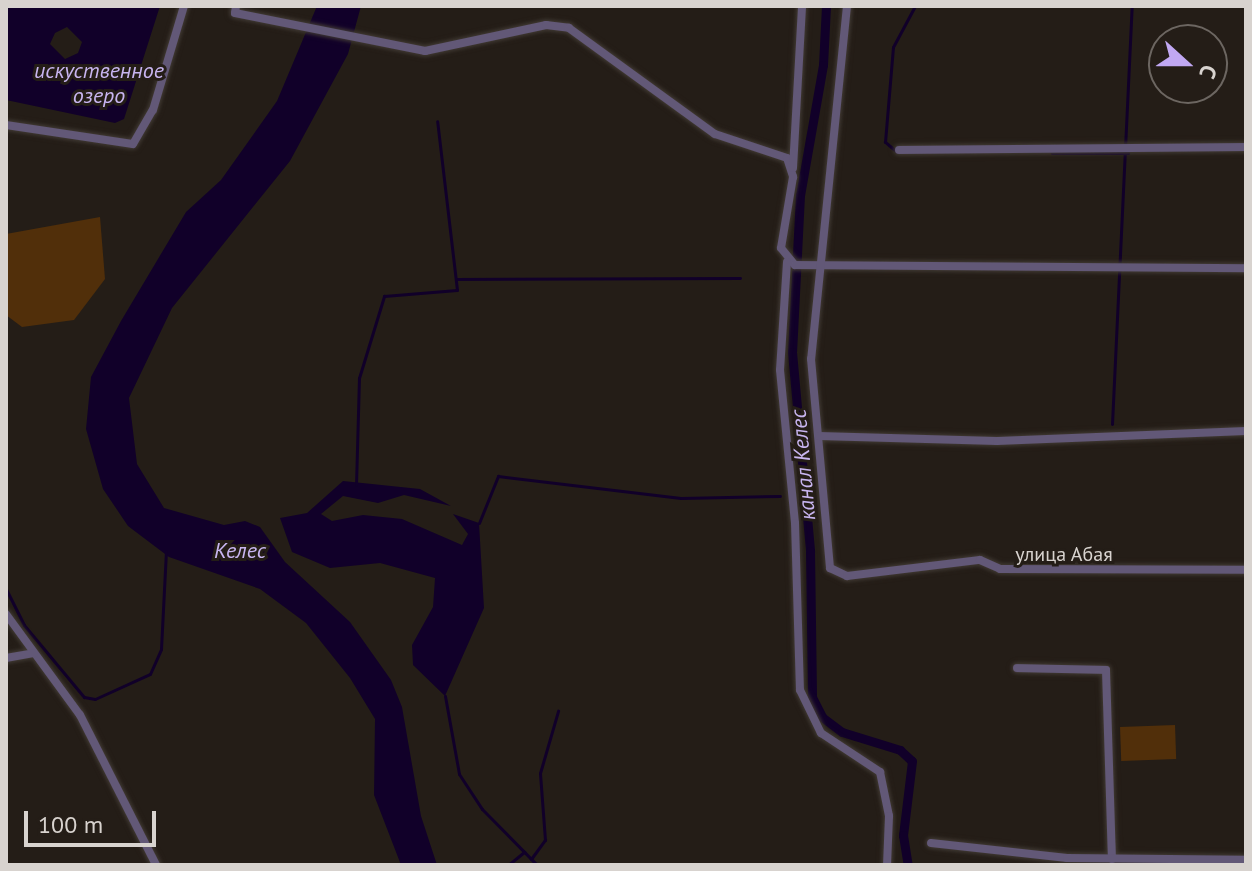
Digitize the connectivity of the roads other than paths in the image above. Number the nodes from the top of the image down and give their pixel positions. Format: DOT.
graph roads {
  1 [pos="184,6"];
  2 [pos="236,6"];
  3 [pos="802,6"];
  4 [pos="847,6"];
  5 [pos="6,125"];
  6 [pos="1246,147"];
  7 [pos="899,150"];
  8 [pos="793,168"];
  9 [pos="791,264"];
  10 [pos="815,266"];
  11 [pos="1246,268"];
  12 [pos="1246,431"];
  13 [pos="819,436"];
  14 [pos="1246,570"];
  15 [pos="6,614"];
  16 [pos="34,653"];
  17 [pos="6,658"];
  18 [pos="1017,668"];
  19 [pos="931,843"];
  20 [pos="1112,859"];
  21 [pos="1246,860"];
  22 [pos="156,865"];
  23 [pos="887,865"];
  1 -- 5 [label="street"];
  2 -- 8 [label="street"];
  3 -- 8 [label="street"];
  4 -- 10 [label="street"];
  6 -- 7 [label="street"];
  8 -- 9 [label="street"];
  9 -- 10 [label="street"];
  9 -- 23 [label="street"];
  10 -- 11 [label="street"];
  10 -- 13 [label="street"];
  12 -- 13 [label="street"];
  13 -- 14 [label="street, улица Абая"];
  15 -- 16 [label="street"];
  16 -- 17 [label="street"];
  16 -- 22 [label="street"];
  18 -- 20 [label="street"];
  19 -- 20 [label="street"];
  20 -- 21 [label="street"];
}
